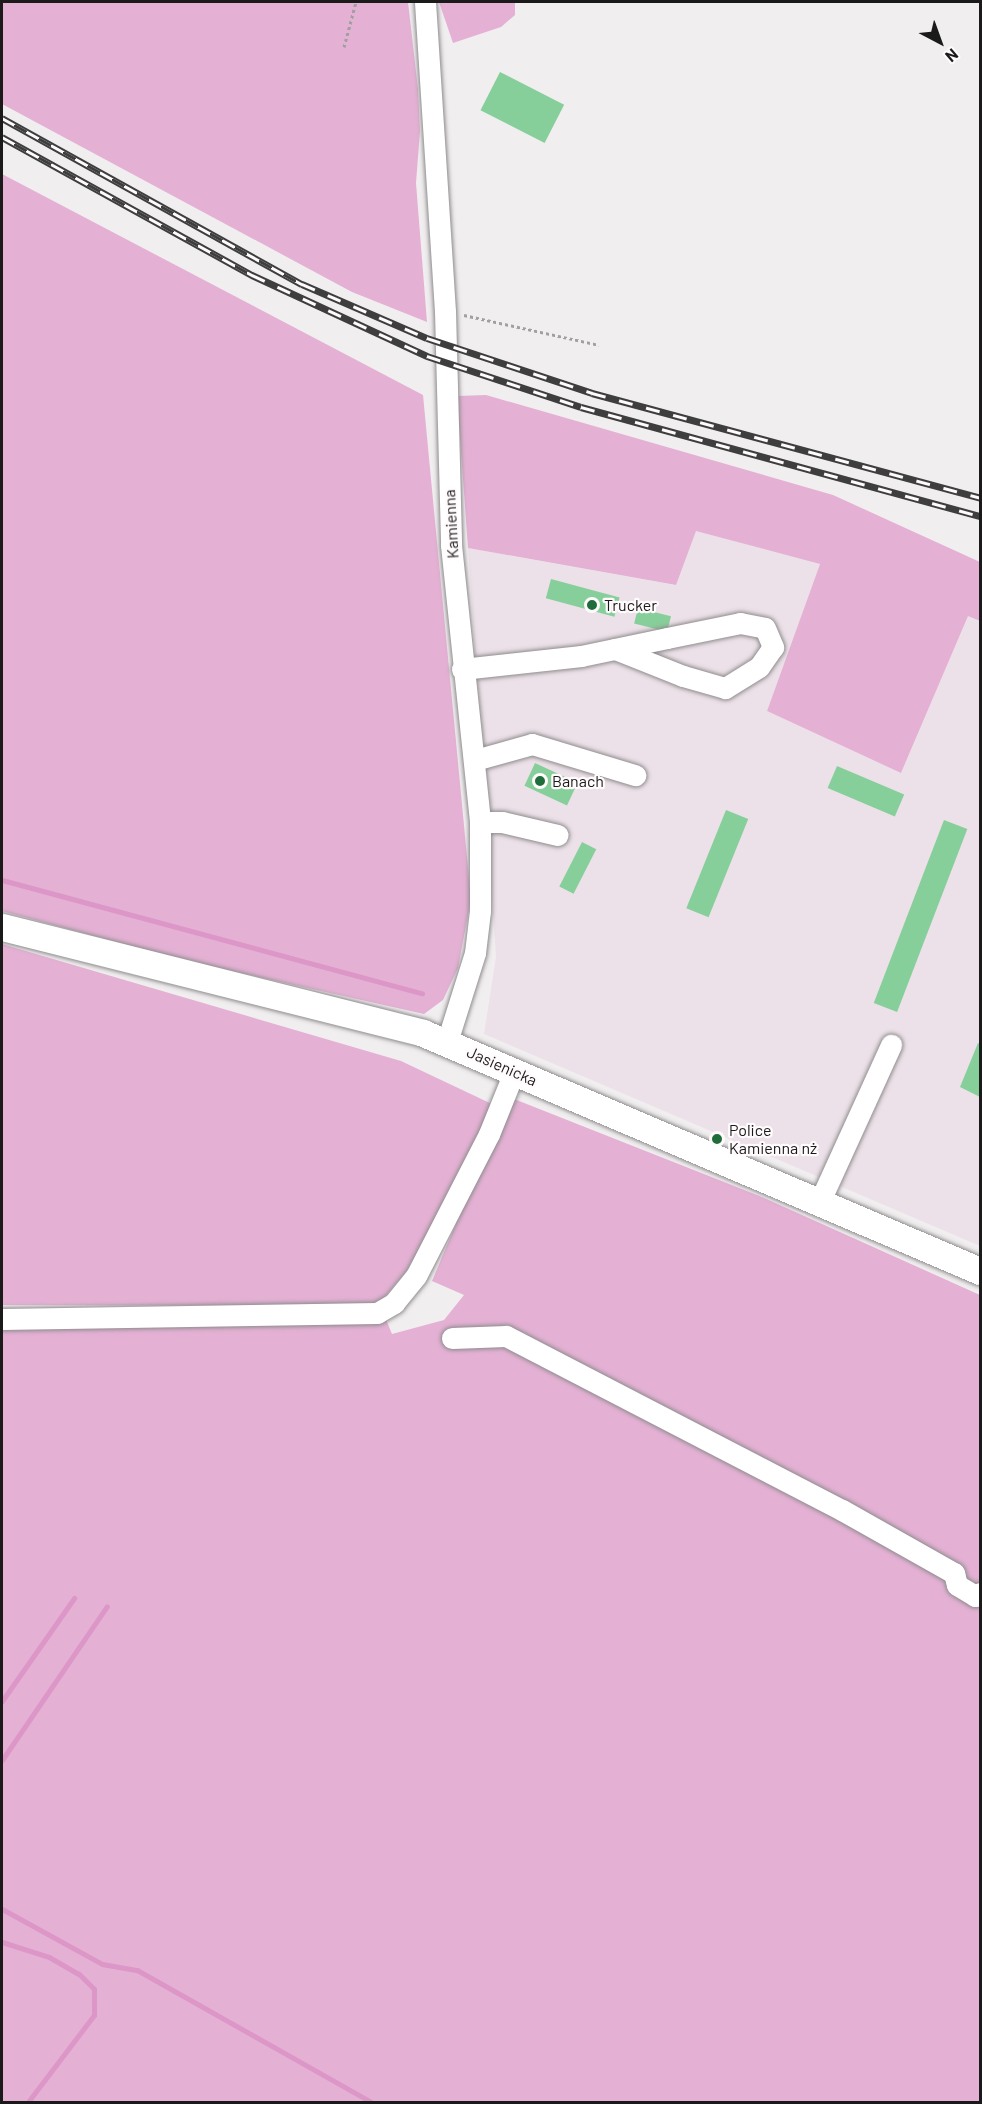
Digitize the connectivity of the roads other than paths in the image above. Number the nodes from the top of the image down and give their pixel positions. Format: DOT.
graph roads {
  1 [pos="426,2"];
  2 [pos="615,649"];
  3 [pos="462,669"];
  4 [pos="475,760"];
  5 [pos="634,775"];
  6 [pos="480,822"];
  7 [pos="558,835"];
  8 [pos="2,927"];
  9 [pos="447,1042"];
  10 [pos="891,1045"];
  11 [pos="514,1072"];
  12 [pos="819,1203"];
  13 [pos="981,1271"];
  14 [pos="2,1319"];
  15 [pos="452,1338"];
  16 [pos="981,1593"];
  1 -- 3 [label="street, Kamienna"];
  2 -- 2 [label="street"];
  2 -- 3 [label="street"];
  3 -- 4 [label="street, Kamienna"];
  4 -- 5 [label="street"];
  4 -- 6 [label="street, Kamienna"];
  6 -- 7 [label="street"];
  6 -- 9 [label="street, Kamienna"];
  8 -- 9 [label="main road, Jasienicka"];
  9 -- 11 [label="main road, Jasienicka"];
  10 -- 12 [label="street"];
  11 -- 12 [label="main road, Jasienicka"];
  11 -- 14 [label="street"];
  12 -- 13 [label="main road, Jasienicka"];
  15 -- 16 [label="street"];
}
